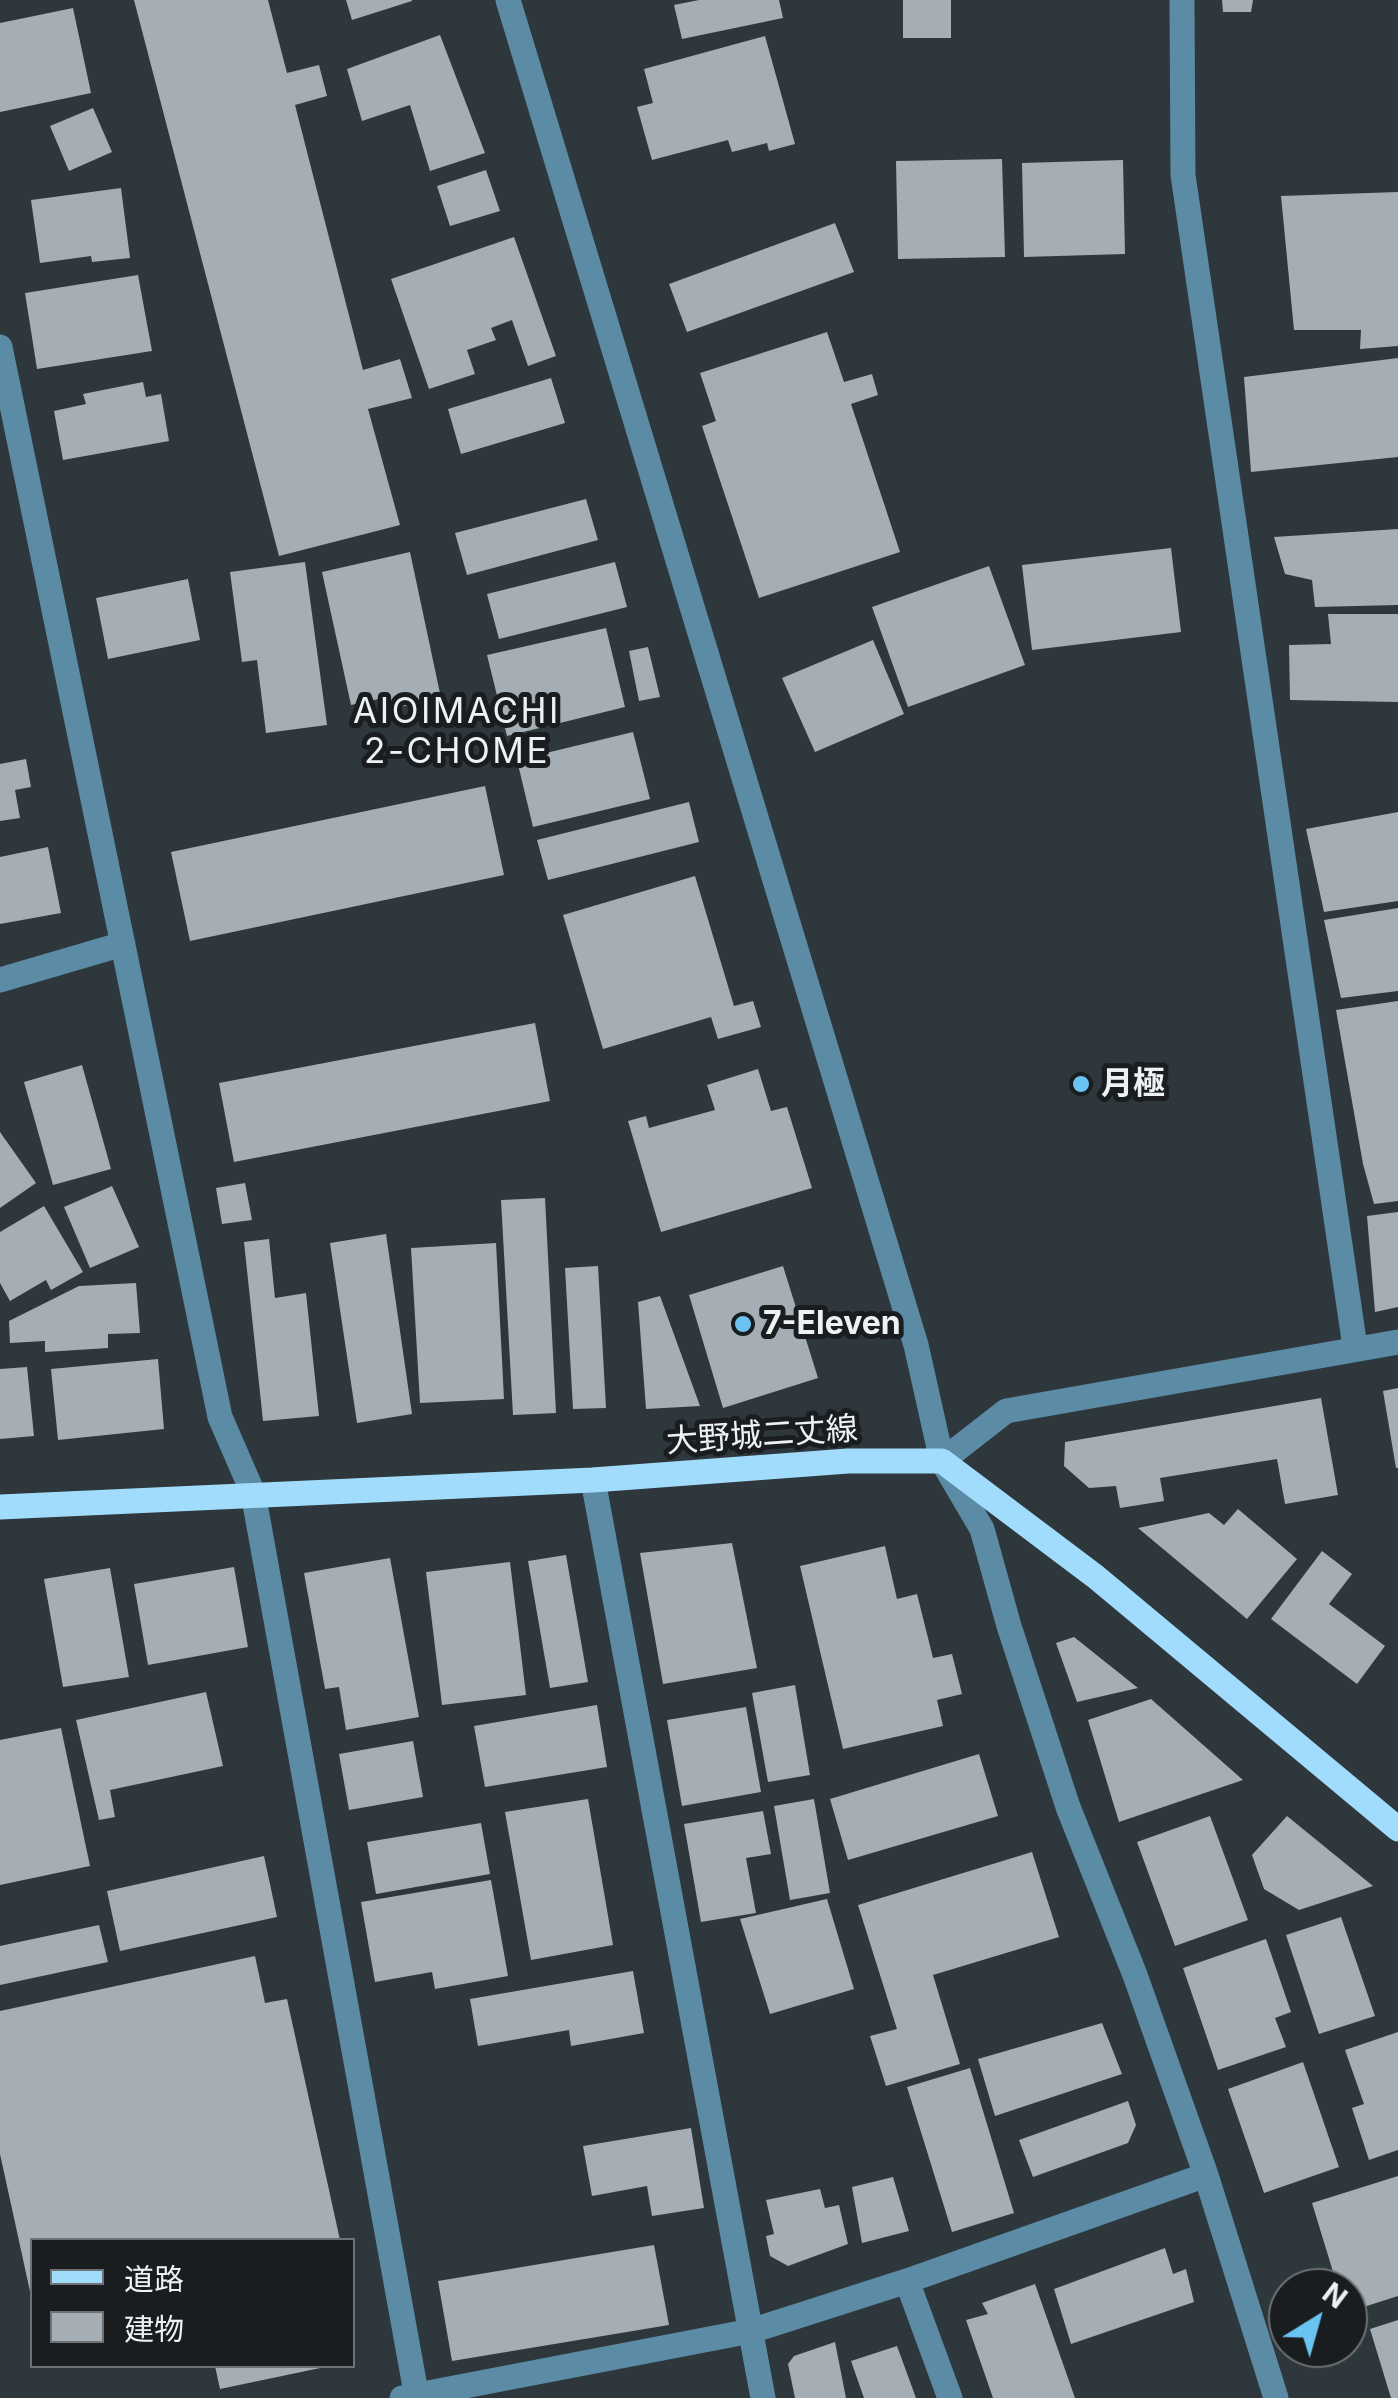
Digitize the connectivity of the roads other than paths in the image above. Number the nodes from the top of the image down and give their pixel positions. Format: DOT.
graph roads {
  1 [pos="508,0"];
  2 [pos="1182,0"];
  3 [pos="0,347"];
  4 [pos="123,944"];
  5 [pos="0,980"];
  6 [pos="1398,1342"];
  7 [pos="1355,1347"];
  8 [pos="942,1461"];
  9 [pos="593,1480"];
  10 [pos="253,1493"];
  11 [pos="0,1507"];
  12 [pos="1398,1829"];
  13 [pos="1206,2176"];
  14 [pos="908,2282"];
  15 [pos="751,2331"];
  16 [pos="412,2397"];
  17 [pos="762,2398"];
  18 [pos="950,2398"];
  19 [pos="1276,2398"];
  1 -- 8 [label="street"];
  2 -- 7 [label="street"];
  3 -- 4 [label="street"];
  4 -- 5 [label="street"];
  4 -- 10 [label="street"];
  6 -- 7 [label="street"];
  7 -- 8 [label="street"];
  8 -- 9 [label="main road, 大野城二丈線"];
  8 -- 12 [label="main road"];
  8 -- 13 [label="street"];
  9 -- 10 [label="main road, 大野城二丈線"];
  9 -- 15 [label="street"];
  10 -- 11 [label="main road, 大野城二丈線"];
  10 -- 16 [label="street"];
  13 -- 14 [label="street"];
  13 -- 19 [label="street"];
  14 -- 15 [label="street"];
  14 -- 18 [label="street"];
  15 -- 16 [label="street"];
  15 -- 17 [label="street"];
}
